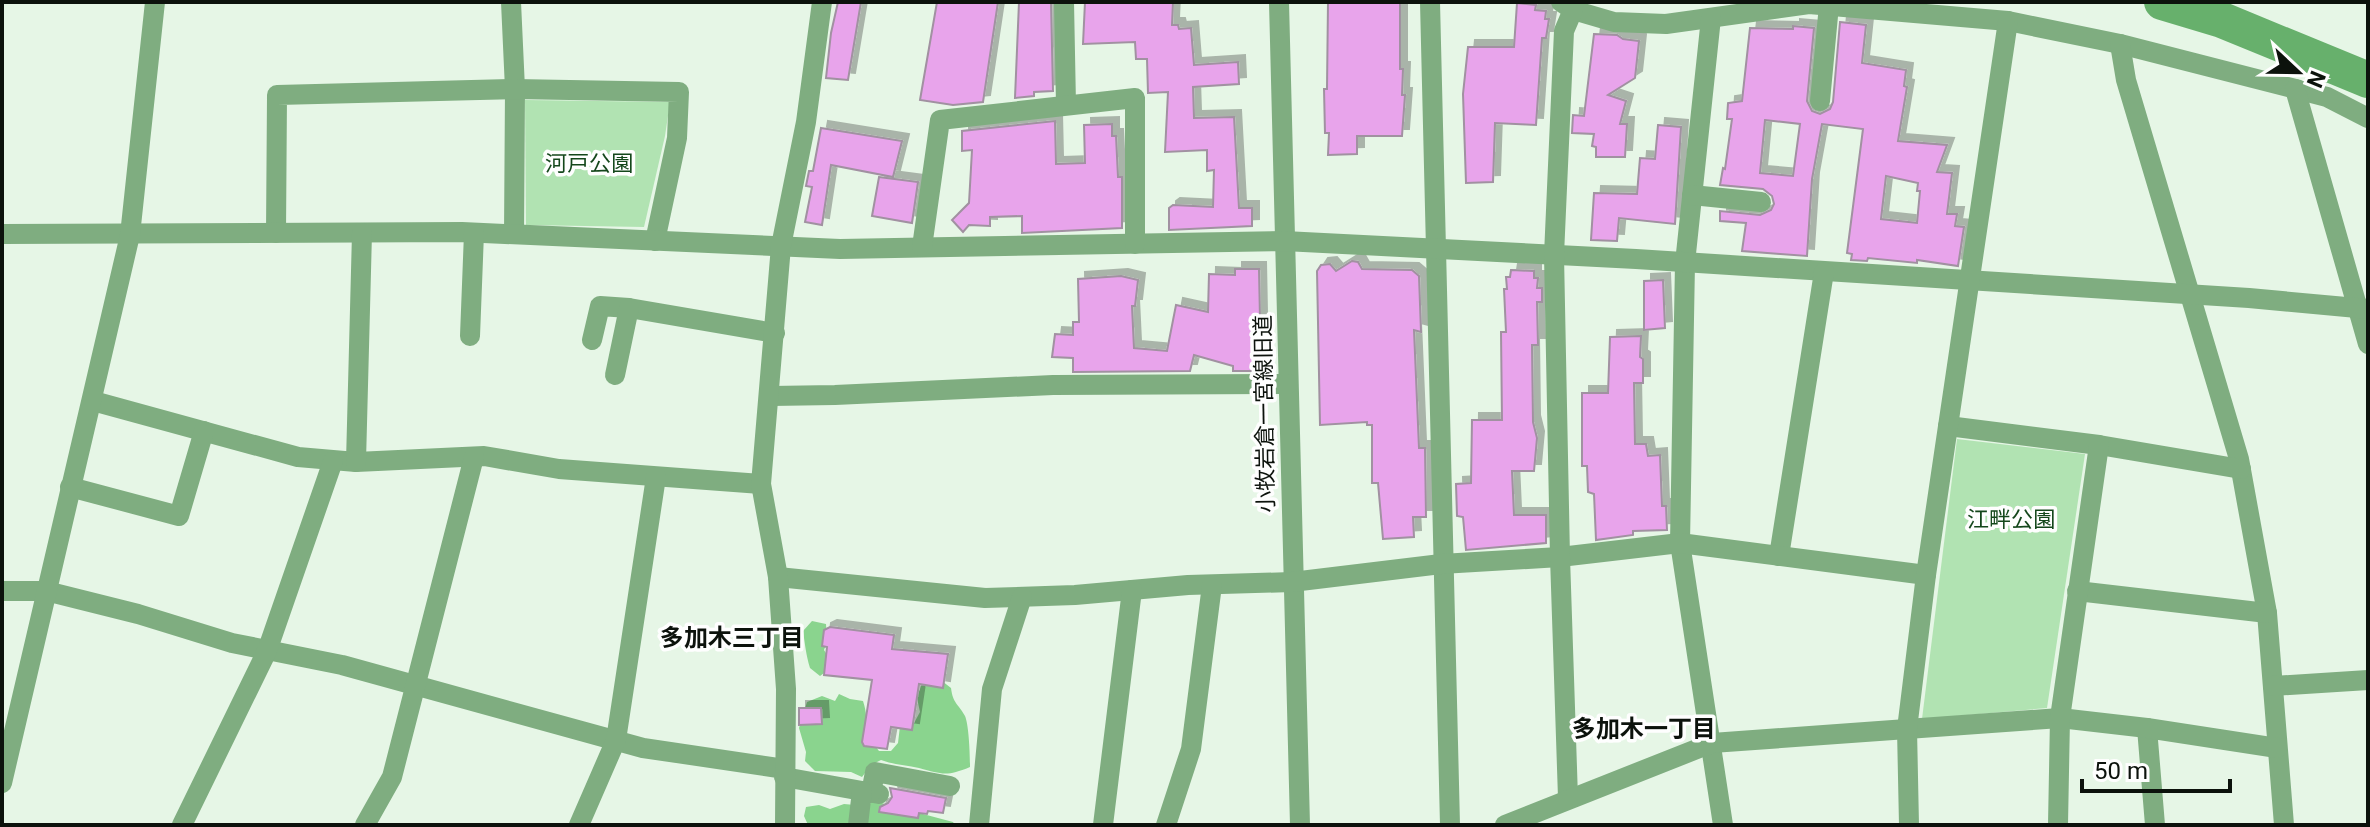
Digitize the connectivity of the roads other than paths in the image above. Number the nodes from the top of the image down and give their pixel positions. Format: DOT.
graph roads {
  1 [pos="155,2"];
  2 [pos="511,2"];
  3 [pos="822,2"];
  4 [pos="1064,2"];
  5 [pos="1279,2"];
  6 [pos="1430,2"];
  7 [pos="1829,5"];
  8 [pos="1567,6"];
  9 [pos="1711,18"];
  10 [pos="2008,21"];
  11 [pos="2120,44"];
  12 [pos="515,89"];
  13 [pos="2295,89"];
  14 [pos="1820,101"];
  15 [pos="1066,105"];
  16 [pos="2368,118"];
  17 [pos="1692,195"];
  18 [pos="1761,202"];
  19 [pos="276,233"];
  20 [pos="362,233"];
  21 [pos="474,233"];
  22 [pos="2,234"];
  23 [pos="514,234"];
  24 [pos="130,235"];
  25 [pos="655,241"];
  26 [pos="1284,241"];
  27 [pos="1135,244"];
  28 [pos="781,246"];
  29 [pos="922,247"];
  30 [pos="1435,249"];
  31 [pos="1554,255"];
  32 [pos="1685,263"];
  33 [pos="1824,272"];
  34 [pos="1970,281"];
  35 [pos="2189,294"];
  36 [pos="629,308"];
  37 [pos="2363,309"];
  38 [pos="775,333"];
  39 [pos="470,336"];
  40 [pos="592,340"];
  41 [pos="2368,344"];
  42 [pos="615,375"];
  43 [pos="1288,384"];
  44 [pos="771,396"];
  45 [pos="93,401"];
  46 [pos="1948,426"];
  47 [pos="204,431"];
  48 [pos="2099,445"];
  49 [pos="474,457"];
  50 [pos="333,461"];
  51 [pos="356,462"];
  52 [pos="2241,469"];
  53 [pos="656,477"];
  54 [pos="761,484"];
  55 [pos="70,487"];
  56 [pos="1680,543"];
  57 [pos="1779,556"];
  58 [pos="1560,557"];
  59 [pos="1441,564"];
  60 [pos="1926,575"];
  61 [pos="778,577"];
  62 [pos="1292,582"];
  63 [pos="1212,585"];
  64 [pos="1132,590"];
  65 [pos="2,591"];
  66 [pos="46,591"];
  67 [pos="2077,591"];
  68 [pos="1022,597"];
  69 [pos="2267,613"];
  70 [pos="267,651"];
  71 [pos="2368,680"];
  72 [pos="417,686"];
  73 [pos="2273,686"];
  74 [pos="2060,718"];
  75 [pos="2147,728"];
  76 [pos="1907,729"];
  77 [pos="616,740"];
  78 [pos="1712,743"];
  79 [pos="2277,748"];
  80 [pos="784,773"];
  81 [pos="2,783"];
  82 [pos="950,786"];
  83 [pos="871,793"];
  84 [pos="1568,798"];
  85 [pos="182,825"];
  86 [pos="365,825"];
  87 [pos="579,825"];
  88 [pos="785,825"];
  89 [pos="858,825"];
  90 [pos="979,825"];
  91 [pos="1103,825"];
  92 [pos="1166,825"];
  93 [pos="1300,825"];
  94 [pos="1450,825"];
  95 [pos="1505,825"];
  96 [pos="1723,825"];
  97 [pos="1909,825"];
  98 [pos="2058,825"];
  99 [pos="2155,825"];
  100 [pos="2284,825"];
  1 -- 24 [label="street"];
  2 -- 12 [label="street"];
  3 -- 28 [label="street"];
  4 -- 15 [label="street"];
  5 -- 26 [label="street, 小牧岩倉一宮線旧道"];
  6 -- 30 [label="street"];
  7 -- 9 [label="street"];
  7 -- 10 [label="street"];
  7 -- 14 [label="street"];
  8 -- 9 [label="street"];
  8 -- 31 [label="street"];
  9 -- 17 [label="street"];
  10 -- 11 [label="street"];
  10 -- 34 [label="street"];
  11 -- 13 [label="street"];
  11 -- 35 [label="street"];
  12 -- 19 [label="street"];
  12 -- 23 [label="street"];
  12 -- 25 [label="street"];
  13 -- 16 [label="street"];
  13 -- 37 [label="street"];
  15 -- 27 [label="street"];
  15 -- 29 [label="street"];
  17 -- 18 [label="street"];
  17 -- 32 [label="street"];
  19 -- 20 [label="street"];
  19 -- 24 [label="street"];
  20 -- 21 [label="street"];
  20 -- 51 [label="street"];
  21 -- 23 [label="street"];
  21 -- 39 [label="street"];
  22 -- 24 [label="street"];
  23 -- 25 [label="street"];
  24 -- 45 [label="street"];
  25 -- 28 [label="street"];
  26 -- 27 [label="street"];
  26 -- 30 [label="street"];
  26 -- 43 [label="street, 小牧岩倉一宮線旧道"];
  27 -- 29 [label="street"];
  28 -- 29 [label="street"];
  28 -- 38 [label="street"];
  30 -- 31 [label="street"];
  30 -- 59 [label="street"];
  31 -- 32 [label="street"];
  31 -- 58 [label="street"];
  32 -- 33 [label="street"];
  32 -- 56 [label="street"];
  33 -- 34 [label="street"];
  33 -- 57 [label="street"];
  34 -- 35 [label="street"];
  34 -- 46 [label="street"];
  35 -- 37 [label="street"];
  35 -- 52 [label="street"];
  36 -- 38 [label="street"];
  36 -- 40 [label="street"];
  36 -- 42 [label="street"];
  37 -- 41 [label="street"];
  38 -- 44 [label="street"];
  43 -- 44 [label="street"];
  43 -- 62 [label="street, 小牧岩倉一宮線旧道"];
  44 -- 54 [label="street"];
  45 -- 47 [label="street"];
  45 -- 55 [label="street"];
  46 -- 48 [label="street"];
  46 -- 60 [label="street"];
  47 -- 50 [label="street"];
  47 -- 55 [label="street"];
  48 -- 52 [label="street"];
  48 -- 67 [label="street"];
  49 -- 51 [label="street"];
  49 -- 53 [label="street"];
  49 -- 72 [label="street"];
  50 -- 51 [label="street"];
  50 -- 70 [label="street"];
  52 -- 69 [label="street"];
  53 -- 54 [label="street"];
  53 -- 77 [label="street"];
  54 -- 61 [label="street"];
  55 -- 66 [label="street"];
  56 -- 57 [label="street"];
  56 -- 58 [label="street"];
  56 -- 78 [label="street"];
  57 -- 60 [label="street"];
  58 -- 59 [label="street"];
  58 -- 84 [label="street"];
  59 -- 62 [label="street"];
  59 -- 94 [label="street"];
  60 -- 76 [label="street"];
  61 -- 68 [label="street"];
  61 -- 80 [label="street"];
  62 -- 63 [label="street"];
  62 -- 93 [label="street, 小牧岩倉一宮線旧道"];
  63 -- 64 [label="street"];
  63 -- 92 [label="street"];
  64 -- 68 [label="street"];
  64 -- 91 [label="street"];
  65 -- 66 [label="street"];
  66 -- 70 [label="street"];
  66 -- 81 [label="street"];
  67 -- 69 [label="street"];
  67 -- 74 [label="street"];
  68 -- 90 [label="street"];
  69 -- 73 [label="street"];
  70 -- 72 [label="street"];
  70 -- 85 [label="street"];
  71 -- 73 [label="street"];
  72 -- 77 [label="street"];
  72 -- 86 [label="street"];
  73 -- 79 [label="street"];
  74 -- 75 [label="street"];
  74 -- 76 [label="street"];
  74 -- 98 [label="street"];
  75 -- 79 [label="street"];
  75 -- 99 [label="street"];
  76 -- 78 [label="street"];
  76 -- 97 [label="street"];
  77 -- 80 [label="street"];
  77 -- 87 [label="street"];
  78 -- 84 [label="street"];
  78 -- 96 [label="street"];
  79 -- 100 [label="street"];
  80 -- 83 [label="street"];
  80 -- 88 [label="street"];
  82 -- 83 [label="street"];
  83 -- 89 [label="street"];
  84 -- 95 [label="street"];
}
